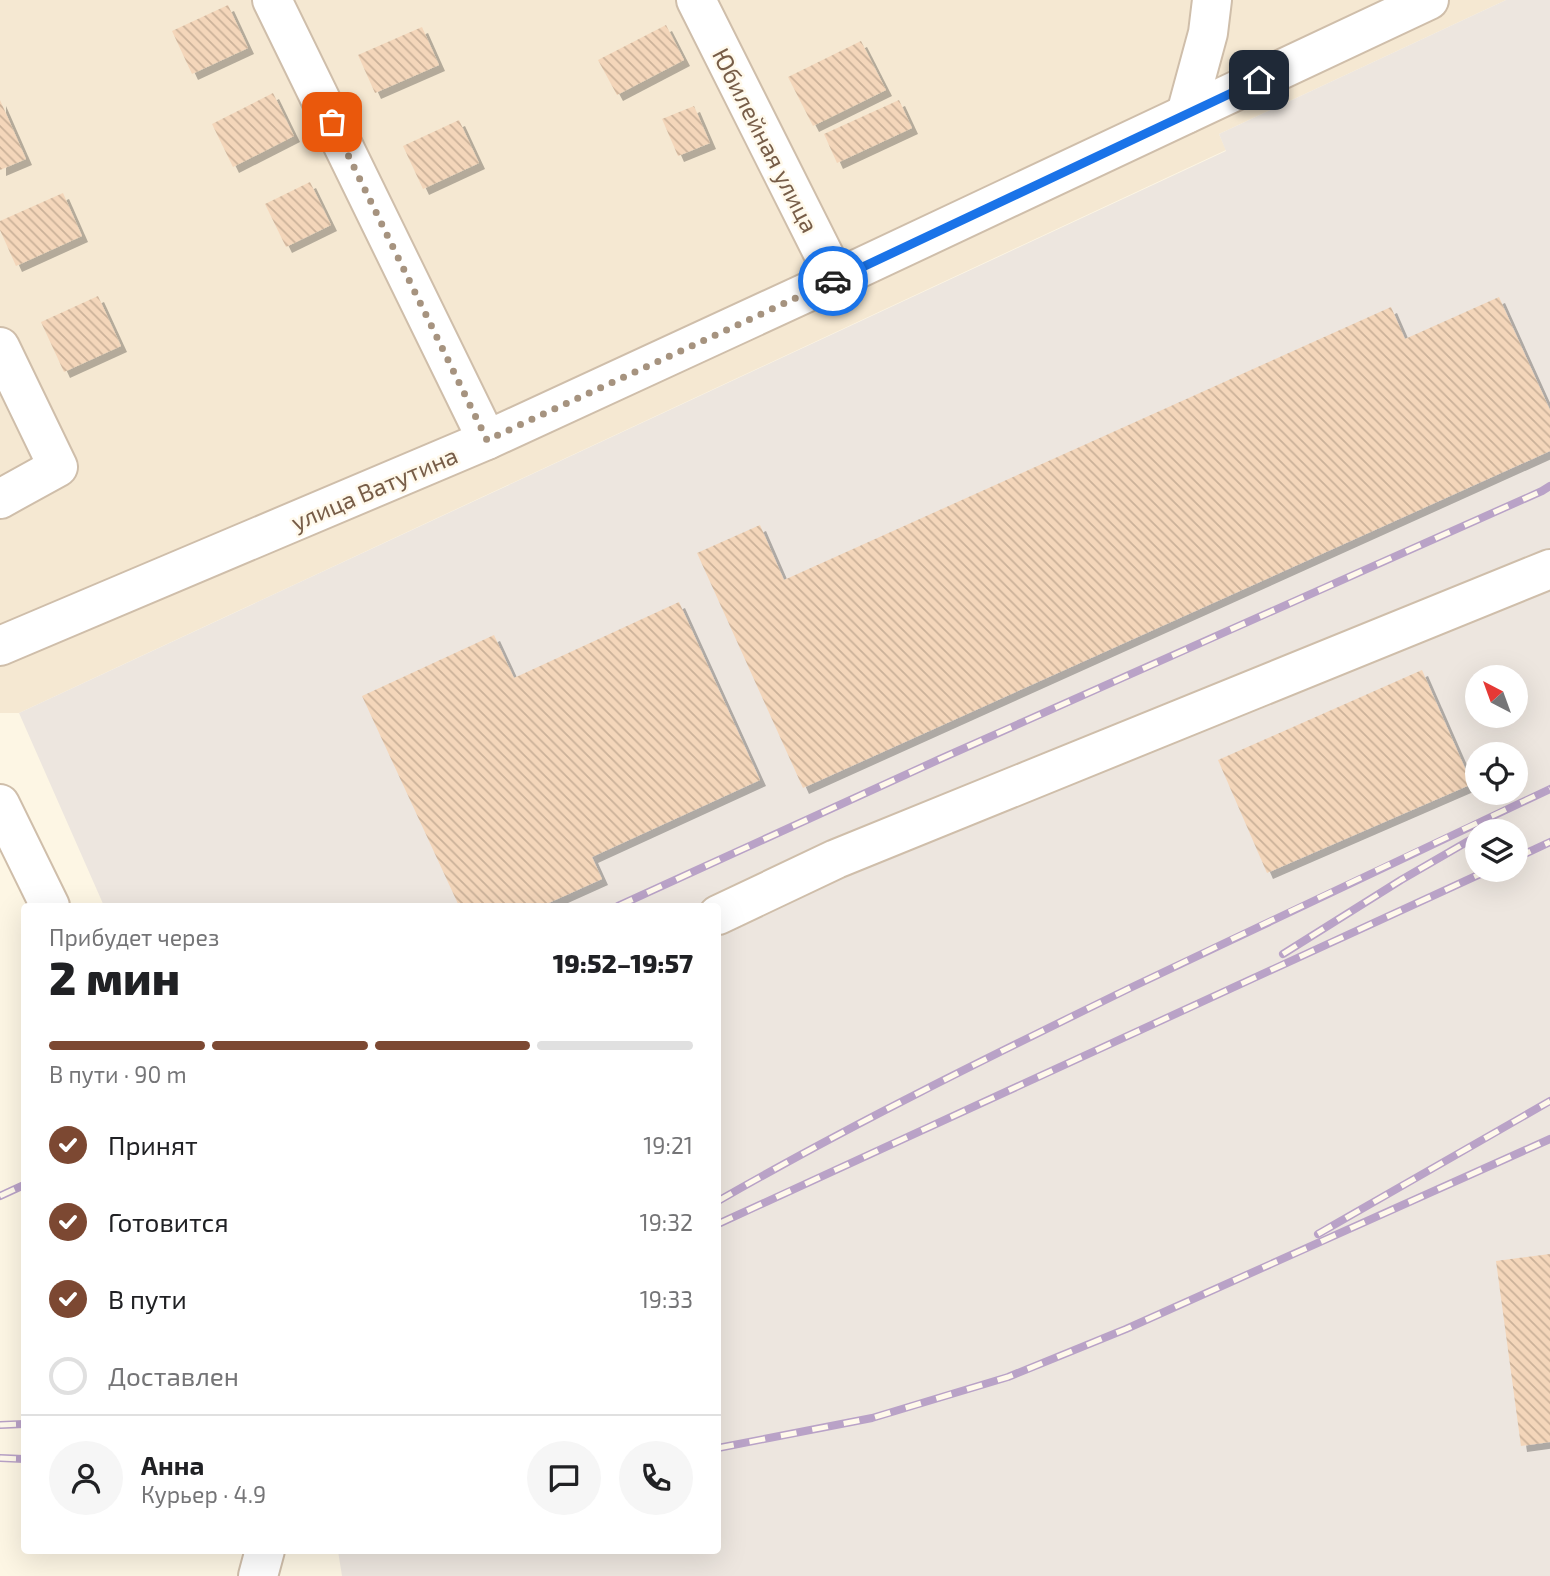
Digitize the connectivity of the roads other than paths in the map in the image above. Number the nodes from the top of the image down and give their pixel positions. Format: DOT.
graph roads {
  1 [pos="272,0"];
  2 [pos="696,0"];
  3 [pos="1212,0"];
  4 [pos="1429,0"];
  5 [pos="1186,114"];
  6 [pos="836,279"];
  7 [pos="0,347"];
  8 [pos="487,440"];
  9 [pos="0,499"];
  10 [pos="1550,569"];
  11 [pos="0,646"];
  12 [pos="0,804"];
  13 [pos="49,903"];
  14 [pos="721,914"];
  15 [pos="264,1554"];
  16 [pos="258,1576"];
  1 -- 8 [label="street"];
  2 -- 6 [label="street, Юбилейная улица"];
  3 -- 5 [label="street"];
  4 -- 5 [label="street, улица Ватутина"];
  5 -- 6 [label="street, улица Ватутина"];
  6 -- 8 [label="street, улица Ватутина"];
  7 -- 9 [label="street"];
  8 -- 11 [label="street, улица Ватутина"];
  10 -- 14 [label="street"];
  12 -- 13 [label="street"];
  15 -- 16 [label="street"];
}
